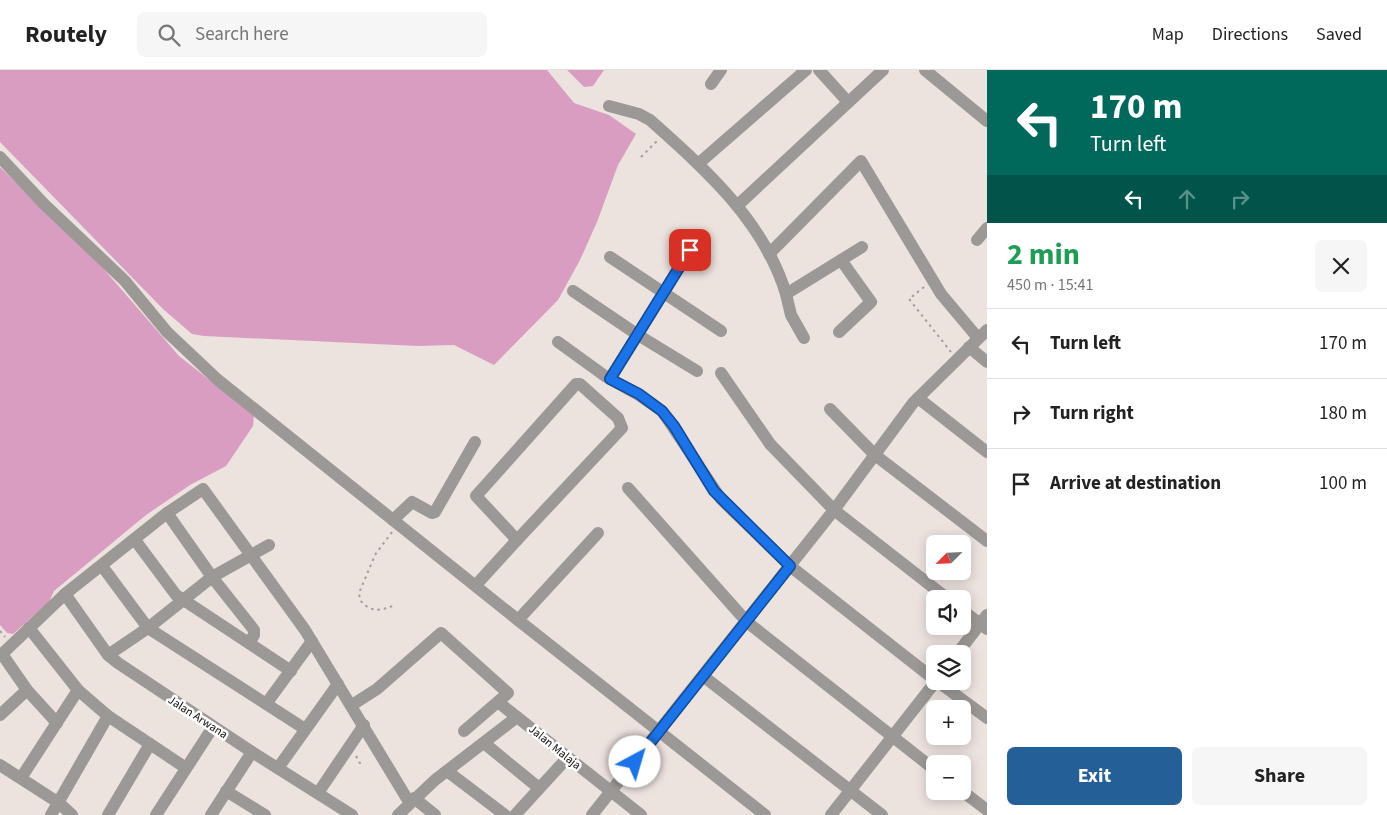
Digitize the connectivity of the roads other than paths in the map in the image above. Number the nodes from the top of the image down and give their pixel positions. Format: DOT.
graph roads {
  1 [pos="720,70"];
  2 [pos="806,70"];
  3 [pos="819,70"];
  4 [pos="883,70"];
  5 [pos="924,70"];
  6 [pos="712,84"];
  7 [pos="848,102"];
  8 [pos="609,106"];
  9 [pos="984,114"];
  10 [pos="0,157"];
  11 [pos="698,164"];
  12 [pos="738,205"];
  13 [pos="987,228"];
  14 [pos="977,240"];
  15 [pos="862,247"];
  16 [pos="690,250"];
  17 [pos="769,254"];
  18 [pos="610,257"];
  19 [pos="842,260"];
  20 [pos="573,291"];
  21 [pos="664,293"];
  22 [pos="786,294"];
  23 [pos="721,331"];
  24 [pos="839,332"];
  25 [pos="638,335"];
  26 [pos="804,338"];
  27 [pos="978,338"];
  28 [pos="558,342"];
  29 [pos="987,362"];
  30 [pos="697,370"];
  31 [pos="721,373"];
  32 [pos="610,379"];
  33 [pos="918,398"];
  34 [pos="830,409"];
  35 [pos="475,442"];
  36 [pos="987,452"];
  37 [pos="875,455"];
  38 [pos="628,488"];
  39 [pos="834,510"];
  40 [pos="167,513"];
  41 [pos="395,522"];
  42 [pos="598,533"];
  43 [pos="135,540"];
  44 [pos="517,540"];
  45 [pos="987,541"];
  46 [pos="269,545"];
  47 [pos="252,555"];
  48 [pos="102,566"];
  49 [pos="790,566"];
  50 [pos="212,577"];
  51 [pos="476,586"];
  52 [pos="936,590"];
  53 [pos="65,594"];
  54 [pos="183,600"];
  55 [pos="971,615"];
  56 [pos="518,620"];
  57 [pos="747,622"];
  58 [pos="985,623"];
  59 [pos="29,628"];
  60 [pos="148,628"];
  61 [pos="312,641"];
  62 [pos="249,643"];
  63 [pos="965,645"];
  64 [pos="1,655"];
  65 [pos="108,655"];
  66 [pos="291,671"];
  67 [pos="926,673"];
  68 [pos="703,676"];
  69 [pos="338,684"];
  70 [pos="27,690"];
  71 [pos="78,690"];
  72 [pos="929,690"];
  73 [pos="948,690"];
  74 [pos="498,702"];
  75 [pos="266,704"];
  76 [pos="352,705"];
  77 [pos="0,714"];
  78 [pos="108,716"];
  79 [pos="517,717"];
  80 [pos="987,718"];
  81 [pos="57,723"];
  82 [pos="364,725"];
  83 [pos="213,727"];
  84 [pos="305,729"];
  85 [pos="464,731"];
  86 [pos="659,732"];
  87 [pos="893,737"];
  88 [pos="484,743"];
  89 [pos="150,744"];
  90 [pos="252,752"];
  91 [pos="568,758"];
  92 [pos="926,763"];
  93 [pos="0,765"];
  94 [pos="186,768"];
  95 [pos="278,768"];
  96 [pos="447,771"];
  97 [pos="22,778"];
  98 [pos="539,788"];
  99 [pos="226,791"];
  100 [pos="850,791"];
  101 [pos="611,792"];
  102 [pos="318,793"];
  103 [pos="971,798"];
  104 [pos="412,800"];
  105 [pos="59,803"];
  106 [pos="987,810"];
  107 [pos="51,815"];
  108 [pos="72,815"];
  109 [pos="108,815"];
  110 [pos="156,815"];
  111 [pos="211,815"];
  112 [pos="264,815"];
  113 [pos="352,815"];
  114 [pos="398,815"];
  115 [pos="435,815"];
  116 [pos="505,815"];
  117 [pos="515,815"];
  118 [pos="592,815"];
  119 [pos="641,815"];
  120 [pos="765,815"];
  121 [pos="831,815"];
  122 [pos="882,815"];
  1 -- 6 [label="street"];
  2 -- 11 [label="street"];
  3 -- 7 [label="street"];
  4 -- 7 [label="street"];
  5 -- 9 [label="street"];
  7 -- 12 [label="street"];
  8 -- 11 [label="street"];
  10 -- 41 [label="street"];
  11 -- 12 [label="street"];
  12 -- 17 [label="street"];
  13 -- 14 [label="street"];
  15 -- 19 [label="street"];
  16 -- 21 [label="street"];
  17 -- 22 [label="street"];
  17 -- 27 [label="street"];
  18 -- 21 [label="street"];
  19 -- 22 [label="street"];
  19 -- 24 [label="street"];
  20 -- 25 [label="street"];
  21 -- 23 [label="street"];
  21 -- 25 [label="street"];
  22 -- 26 [label="street"];
  25 -- 30 [label="street"];
  25 -- 32 [label="street"];
  27 -- 29 [label="street"];
  27 -- 33 [label="street"];
  28 -- 32 [label="street"];
  31 -- 39 [label="street"];
  32 -- 49 [label="street"];
  33 -- 36 [label="street"];
  33 -- 37 [label="street"];
  34 -- 37 [label="street"];
  35 -- 41 [label="street"];
  37 -- 39 [label="street"];
  37 -- 45 [label="street"];
  38 -- 57 [label="street"];
  39 -- 49 [label="street"];
  39 -- 52 [label="street"];
  40 -- 43 [label="street"];
  40 -- 47 [label="street"];
  40 -- 50 [label="street"];
  41 -- 51 [label="street"];
  42 -- 56 [label="street"];
  43 -- 48 [label="street"];
  43 -- 54 [label="street"];
  44 -- 44 [label="street"];
  44 -- 51 [label="street"];
  46 -- 47 [label="street"];
  47 -- 50 [label="street"];
  47 -- 61 [label="street"];
  48 -- 53 [label="street"];
  48 -- 60 [label="street"];
  49 -- 57 [label="street"];
  49 -- 67 [label="street"];
  50 -- 54 [label="street"];
  50 -- 62 [label="street"];
  51 -- 56 [label="street"];
  53 -- 59 [label="street"];
  53 -- 65 [label="street, Jalan Arwana"];
  54 -- 60 [label="street"];
  54 -- 62 [label="street"];
  55 -- 58 [label="street"];
  56 -- 86 [label="street"];
  57 -- 68 [label="street"];
  57 -- 87 [label="street"];
  58 -- 63 [label="street"];
  59 -- 64 [label="street"];
  59 -- 71 [label="street"];
  60 -- 65 [label="street"];
  60 -- 75 [label="street"];
  61 -- 66 [label="street"];
  61 -- 69 [label="street"];
  62 -- 66 [label="street"];
  64 -- 70 [label="street"];
  65 -- 83 [label="street, Jalan Arwana"];
  66 -- 75 [label="street"];
  68 -- 86 [label="street"];
  68 -- 100 [label="street"];
  69 -- 76 [label="street"];
  69 -- 84 [label="street"];
  70 -- 77 [label="street"];
  70 -- 81 [label="street"];
  71 -- 78 [label="street"];
  71 -- 81 [label="street"];
  72 -- 87 [label="street"];
  73 -- 80 [label="street"];
  74 -- 76 [label="street"];
  74 -- 79 [label="street, Jalan Malaja"];
  74 -- 85 [label="street"];
  75 -- 84 [label="street"];
  76 -- 82 [label="street"];
  78 -- 89 [label="street"];
  78 -- 105 [label="street"];
  79 -- 88 [label="street"];
  79 -- 91 [label="street, Jalan Malaja"];
  81 -- 97 [label="street"];
  82 -- 102 [label="street"];
  82 -- 104 [label="street"];
  83 -- 90 [label="street, Jalan Arwana"];
  83 -- 94 [label="street"];
  84 -- 95 [label="street"];
  86 -- 101 [label="street"];
  86 -- 120 [label="street"];
  87 -- 92 [label="street"];
  87 -- 100 [label="street"];
  88 -- 96 [label="street"];
  88 -- 98 [label="street"];
  89 -- 94 [label="street"];
  89 -- 109 [label="street"];
  90 -- 95 [label="street, Jalan Arwana"];
  90 -- 99 [label="street"];
  91 -- 98 [label="street"];
  91 -- 101 [label="street, Jalan Malaja"];
  93 -- 97 [label="street"];
  94 -- 110 [label="street"];
  95 -- 102 [label="street, Jalan Arwana"];
  96 -- 104 [label="street"];
  96 -- 116 [label="street"];
  97 -- 105 [label="street"];
  98 -- 117 [label="street"];
  99 -- 111 [label="street"];
  99 -- 112 [label="street"];
  100 -- 121 [label="street"];
  100 -- 122 [label="street"];
  101 -- 118 [label="street"];
  101 -- 119 [label="street, Jalan Malaja"];
  102 -- 113 [label="street, Jalan Arwana"];
  103 -- 106 [label="street"];
  104 -- 114 [label="street"];
  104 -- 115 [label="street"];
  105 -- 107 [label="street"];
  105 -- 108 [label="street"];
}
